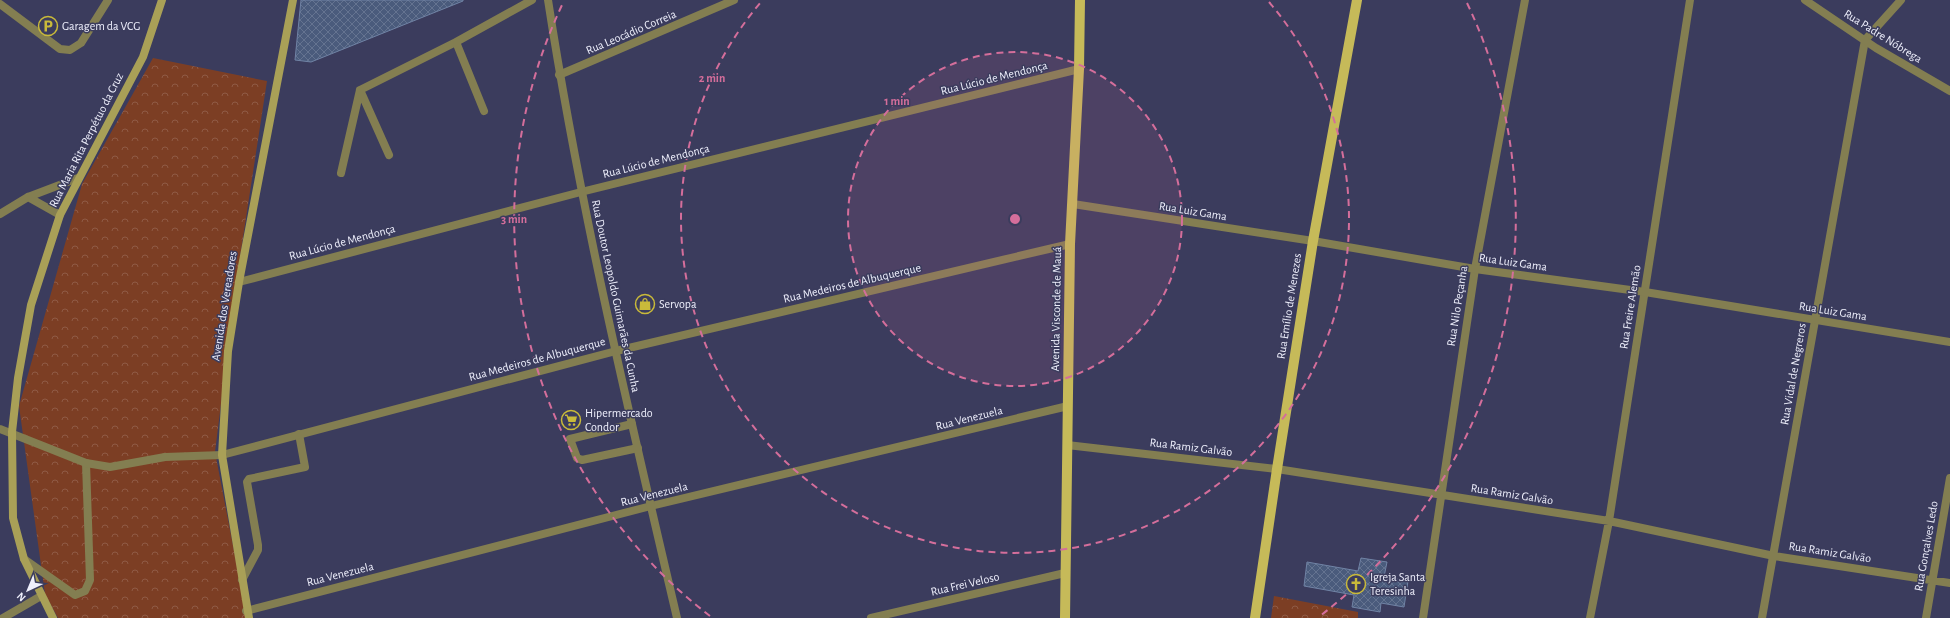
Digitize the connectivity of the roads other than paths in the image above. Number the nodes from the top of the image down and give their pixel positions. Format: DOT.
graph roads {
  1 [pos="108,0"];
  2 [pos="162,0"];
  3 [pos="293,0"];
  4 [pos="532,0"];
  5 [pos="548,0"];
  6 [pos="734,0"];
  7 [pos="1080,0"];
  8 [pos="1356,0"];
  9 [pos="1525,0"];
  10 [pos="1690,0"];
  11 [pos="1805,0"];
  12 [pos="1901,0"];
  13 [pos="0,4"];
  14 [pos="1865,40"];
  15 [pos="456,42"];
  16 [pos="1080,69"];
  17 [pos="560,76"];
  18 [pos="360,90"];
  19 [pos="1950,91"];
  20 [pos="484,111"];
  21 [pos="389,155"];
  22 [pos="341,173"];
  23 [pos="78,178"];
  24 [pos="581,192"];
  25 [pos="28,197"];
  26 [pos="1073,204"];
  27 [pos="0,214"];
  28 [pos="60,215"];
  29 [pos="1313,241"];
  30 [pos="1070,244"];
  31 [pos="1475,269"];
  32 [pos="239,282"];
  33 [pos="1645,292"];
  34 [pos="1815,320"];
  35 [pos="1950,342"];
  36 [pos="616,351"];
  37 [pos="1068,406"];
  38 [pos="632,424"];
  39 [pos="0,429"];
  40 [pos="12,432"];
  41 [pos="299,434"];
  42 [pos="1067,445"];
  43 [pos="638,448"];
  44 [pos="222,455"];
  45 [pos="86,463"];
  46 [pos="1277,469"];
  47 [pos="1950,478"];
  48 [pos="1441,495"];
  49 [pos="651,506"];
  50 [pos="1609,522"];
  51 [pos="1774,556"];
  52 [pos="24,559"];
  53 [pos="1065,573"];
  54 [pos="242,580"];
  55 [pos="1932,580"];
  56 [pos="1950,583"];
  57 [pos="41,596"];
  58 [pos="248,614"];
  59 [pos="3,618"];
  60 [pos="53,618"];
  61 [pos="677,618"];
  62 [pos="871,618"];
  63 [pos="1065,618"];
  64 [pos="1255,618"];
  65 [pos="1423,618"];
  66 [pos="1590,618"];
  67 [pos="1762,618"];
  68 [pos="1926,618"];
  1 -- 13 [label="street"];
  2 -- 23 [label="main road, Rua Maria Rita Perpétuo da Cruz"];
  3 -- 32 [label="main road, Avenida dos Vereadores"];
  4 -- 15 [label="street"];
  5 -- 17 [label="street, Rua Doutor Leopoldo Guimarães da Cunha"];
  6 -- 17 [label="street, Rua Leocádio Correia"];
  7 -- 16 [label="main road, Avenida Visconde de Mauá"];
  8 -- 29 [label="main road, Rua Emílio de Menezes"];
  9 -- 31 [label="street, Rua Nilo Peçanha"];
  10 -- 33 [label="street, Rua Freire Alemão"];
  11 -- 14 [label="street, Rua Padre Nóbrega"];
  12 -- 14 [label="street"];
  14 -- 19 [label="street, Rua Padre Nóbrega"];
  14 -- 34 [label="street, Rua Vidal de Negreros"];
  15 -- 18 [label="street"];
  15 -- 20 [label="street"];
  16 -- 24 [label="street, Rua Lúcio de Mendonça"];
  16 -- 26 [label="main road, Avenida Visconde de Mauá"];
  17 -- 24 [label="street, Rua Doutor Leopoldo Guimarães da Cunha"];
  18 -- 21 [label="street"];
  18 -- 22 [label="street"];
  23 -- 25 [label="street"];
  23 -- 28 [label="main road, Rua Maria Rita Perpétuo da Cruz"];
  24 -- 32 [label="street, Rua Lúcio de Mendonça"];
  24 -- 36 [label="street, Rua Doutor Leopoldo Guimarães da Cunha"];
  25 -- 27 [label="street"];
  25 -- 28 [label="street"];
  26 -- 29 [label="street, Rua Luiz Gama"];
  26 -- 30 [label="main road, Avenida Visconde de Mauá"];
  28 -- 40 [label="main road, Rua Maria Rita Perpétuo da Cruz"];
  29 -- 31 [label="street, Rua Luiz Gama"];
  29 -- 46 [label="main road, Rua Emílio de Menezes"];
  30 -- 36 [label="street, Rua Medeiros de Albuquerque"];
  30 -- 37 [label="main road, Avenida Visconde de Mauá"];
  31 -- 33 [label="street, Rua Luiz Gama"];
  31 -- 48 [label="street, Rua Nilo Peçanha"];
  32 -- 44 [label="main road, Avenida dos Vereadores"];
  33 -- 34 [label="street, Rua Luiz Gama"];
  33 -- 50 [label="street, Rua Freire Alemão"];
  34 -- 35 [label="street, Rua Luiz Gama"];
  34 -- 51 [label="street, Rua Vidal de Negreros"];
  36 -- 38 [label="street, Rua Doutor Leopoldo Guimarães da Cunha"];
  36 -- 41 [label="street, Rua Medeiros de Albuquerque"];
  37 -- 42 [label="main road, Avenida Visconde de Mauá"];
  37 -- 49 [label="street, Rua Venezuela"];
  38 -- 43 [label="street, Rua Doutor Leopoldo Guimarães da Cunha"];
  38 -- 43 [label="street"];
  39 -- 40 [label="street, Rua Medeiros de Albuquerque"];
  40 -- 45 [label="street, Rua Medeiros de Albuquerque"];
  40 -- 52 [label="main road, Rua Maria Rita Perpétuo da Cruz"];
  41 -- 44 [label="street, Rua Medeiros de Albuquerque"];
  41 -- 54 [label="street"];
  42 -- 46 [label="street, Rua Ramiz Galvão"];
  42 -- 53 [label="main road, Avenida Visconde de Mauá"];
  43 -- 49 [label="street, Rua Doutor Leopoldo Guimarães da Cunha"];
  44 -- 45 [label="street, Rua Medeiros de Albuquerque"];
  44 -- 54 [label="main road, Avenida dos Vereadores"];
  45 -- 52 [label="street"];
  46 -- 48 [label="street, Rua Ramiz Galvão"];
  46 -- 64 [label="main road, Rua Emílio de Menezes"];
  47 -- 55 [label="street, Rua Gonçalves Ledo"];
  48 -- 50 [label="street, Rua Ramiz Galvão"];
  48 -- 65 [label="street, Rua Nilo Peçanha"];
  49 -- 58 [label="street, Rua Venezuela"];
  49 -- 61 [label="street, Rua Doutor Leopoldo Guimarães da Cunha"];
  50 -- 51 [label="street, Rua Ramiz Galvão"];
  50 -- 66 [label="street, Rua Freire Alemão"];
  51 -- 55 [label="street, Rua Ramiz Galvão"];
  51 -- 67 [label="street, Rua Vidal de Negreros"];
  52 -- 57 [label="main road, Rua Maria Rita Perpétuo da Cruz"];
  53 -- 62 [label="street, Rua Frei Veloso"];
  53 -- 63 [label="main road, Avenida Visconde de Mauá"];
  54 -- 58 [label="main road, Avenida dos Vereadores"];
  55 -- 56 [label="street, Rua Ramiz Galvão"];
  55 -- 68 [label="street, Rua Gonçalves Ledo"];
  57 -- 59 [label="street"];
  57 -- 60 [label="main road, Rua Maria Rita Perpétuo da Cruz"];
}
